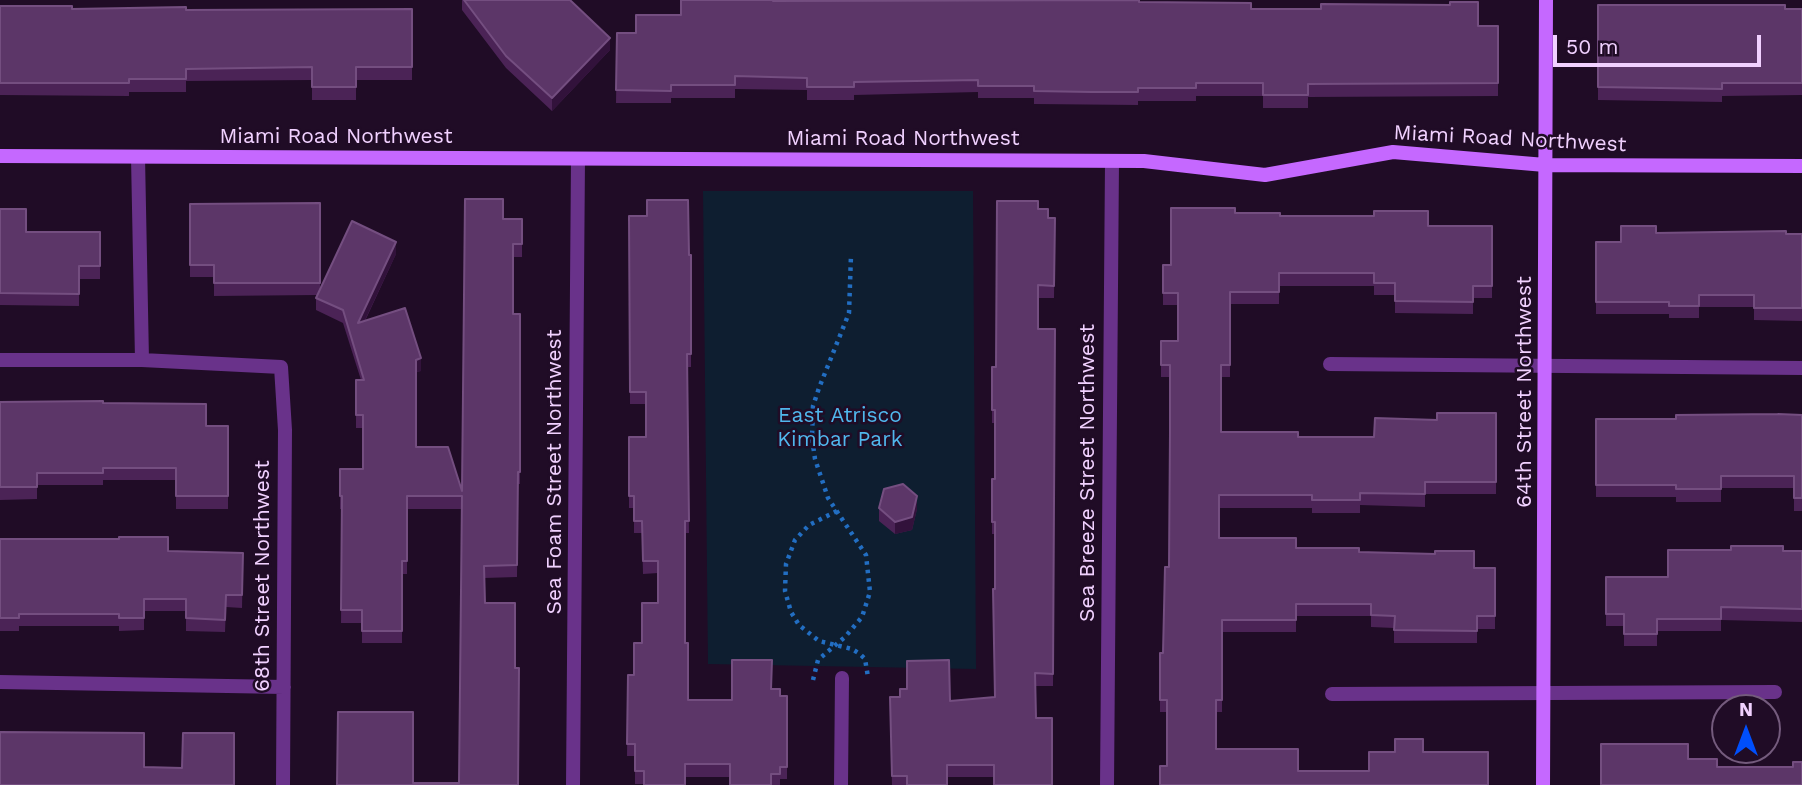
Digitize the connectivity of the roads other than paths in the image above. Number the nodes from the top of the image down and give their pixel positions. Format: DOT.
graph roads {
  1 [pos="1546,0"];
  2 [pos="0,156"];
  3 [pos="138,158"];
  4 [pos="579,159"];
  5 [pos="1112,162"];
  6 [pos="1545,165"];
  7 [pos="1802,166"];
  8 [pos="0,360"];
  9 [pos="142,360"];
  10 [pos="1330,364"];
  11 [pos="1547,366"];
  12 [pos="1802,368"];
  13 [pos="842,678"];
  14 [pos="0,682"];
  15 [pos="284,687"];
  16 [pos="1775,692"];
  17 [pos="1332,694"];
  18 [pos="1544,694"];
  19 [pos="283,785"];
  20 [pos="573,785"];
  21 [pos="841,785"];
  22 [pos="1107,785"];
  23 [pos="1543,785"];
  1 -- 6 [label="street, 64th Street Northwest"];
  2 -- 3 [label="street, Miami Road Northwest"];
  3 -- 4 [label="street, Miami Road Northwest"];
  3 -- 9 [label="street"];
  4 -- 5 [label="street, Miami Road Northwest"];
  4 -- 20 [label="street, Sea Foam Street Northwest"];
  5 -- 6 [label="street, Miami Road Northwest"];
  5 -- 22 [label="street, Sea Breeze Street Northwest"];
  6 -- 7 [label="street, Miami Road Northwest"];
  6 -- 11 [label="street, 64th Street Northwest"];
  8 -- 9 [label="street"];
  9 -- 15 [label="street, 68th Street Northwest"];
  10 -- 11 [label="street"];
  11 -- 12 [label="street"];
  11 -- 18 [label="street, 64th Street Northwest"];
  13 -- 21 [label="street"];
  14 -- 15 [label="street"];
  15 -- 19 [label="street, 68th Street Northwest"];
  16 -- 18 [label="street"];
  17 -- 18 [label="street"];
  18 -- 23 [label="street, 64th Street Northwest"];
}
